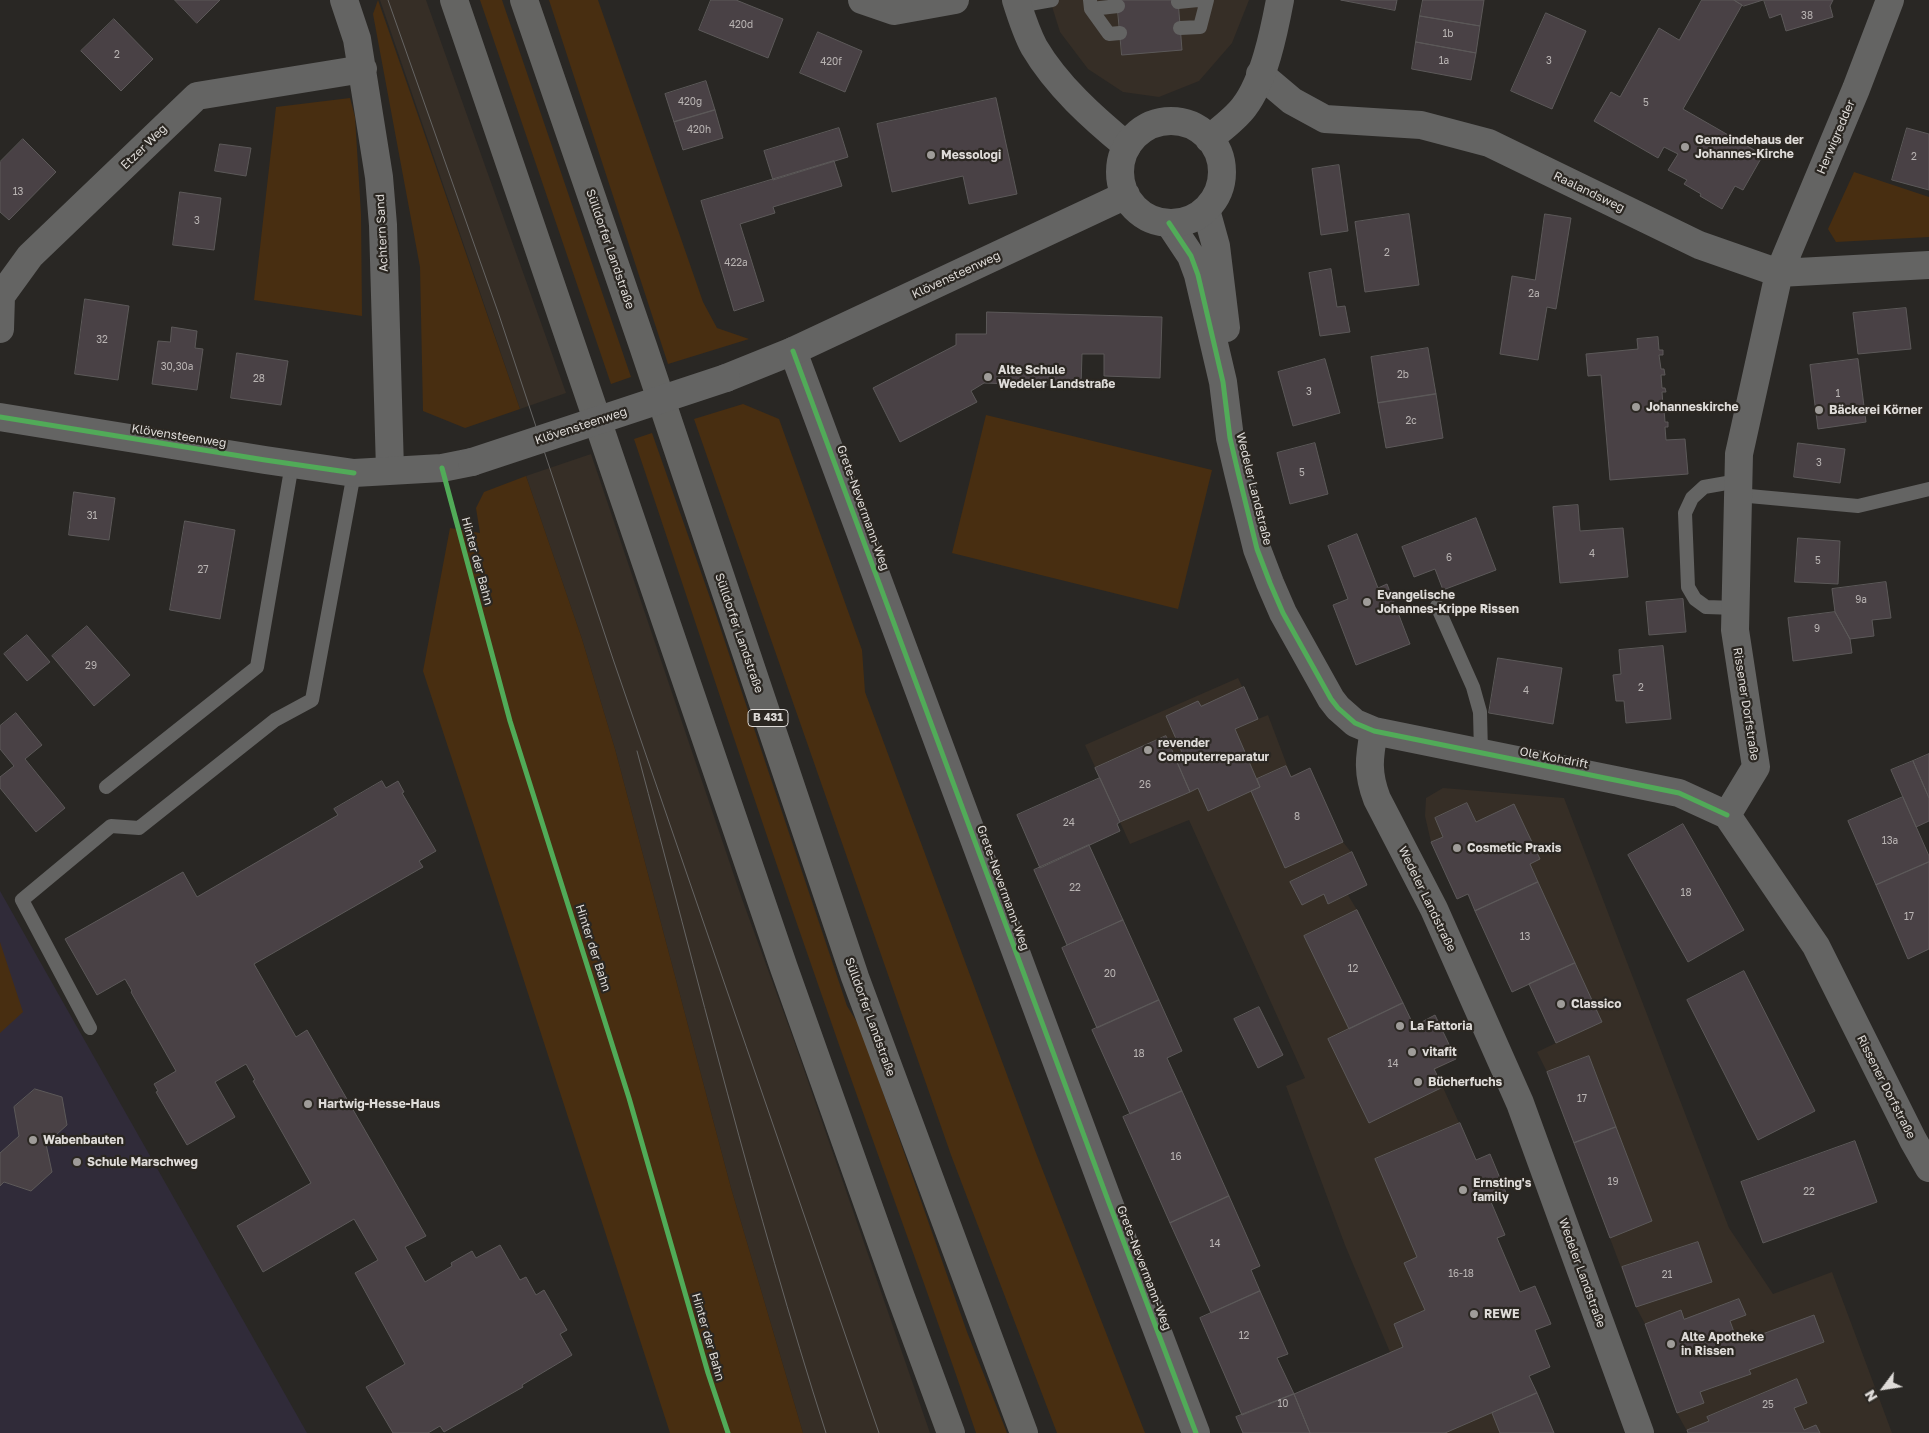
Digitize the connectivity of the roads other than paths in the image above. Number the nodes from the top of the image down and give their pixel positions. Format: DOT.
graph roads {
  1 [pos="344,0"];
  2 [pos="454,0"];
  3 [pos="524,0"];
  4 [pos="862,0"];
  5 [pos="954,0"];
  6 [pos="1052,0"];
  7 [pos="1198,0"];
  8 [pos="1207,0"];
  9 [pos="1280,0"];
  10 [pos="1890,0"];
  11 [pos="1178,2"];
  12 [pos="1017,3"];
  13 [pos="1090,4"];
  14 [pos="1118,6"];
  15 [pos="1180,28"];
  16 [pos="1120,33"];
  17 [pos="363,69"];
  18 [pos="1260,74"];
  19 [pos="1209,138"];
  20 [pos="1127,146"];
  21 [pos="1126,195"];
  22 [pos="1206,210"];
  23 [pos="1169,223"];
  24 [pos="1929,265"];
  25 [pos="1779,273"];
  26 [pos="1,295"];
  27 [pos="0,329"];
  28 [pos="793,350"];
  29 [pos="1223,382"];
  30 [pos="0,417"];
  31 [pos="292,464"];
  32 [pos="390,470"];
  33 [pos="354,473"];
  34 [pos="1738,488"];
  35 [pos="1929,489"];
  36 [pos="1437,606"];
  37 [pos="1736,608"];
  38 [pos="1374,731"];
  39 [pos="1481,754"];
  40 [pos="106,787"];
  41 [pos="1727,815"];
  42 [pos="90,1028"];
  43 [pos="1929,1168"];
  44 [pos="951,1433"];
  45 [pos="1024,1433"];
  46 [pos="1196,1433"];
  47 [pos="1640,1433"];
  1 -- 17 [label="street, Achtern Sand"];
  2 -- 44 [label="highway"];
  3 -- 45 [label="highway, Sülldorfer Landstraße / B 431"];
  4 -- 5 [label="street"];
  6 -- 12 [label="lane"];
  7 -- 11 [label="lane"];
  8 -- 15 [label="lane"];
  9 -- 18 [label="street"];
  10 -- 25 [label="street, Herwigredder"];
  12 -- 20 [label="street"];
  13 -- 14 [label="lane"];
  13 -- 16 [label="lane"];
  17 -- 26 [label="street, Etzer Weg"];
  17 -- 32 [label="street, Achtern Sand"];
  18 -- 19 [label="street"];
  18 -- 25 [label="street, Raalandsweg"];
  19 -- 20 [label="street"];
  19 -- 22 [label="street"];
  20 -- 21 [label="street"];
  21 -- 23 [label="street"];
  21 -- 28 [label="street, Klövensteenweg"];
  22 -- 23 [label="street"];
  22 -- 29 [label="street, Wedeler Landstraße"];
  23 -- 29 [label="street, Wedeler Landstraße"];
  24 -- 25 [label="street, Raalandsweg"];
  25 -- 34 [label="street, Rissener Dorfstraße"];
  26 -- 27 [label="street, Etzer Weg"];
  28 -- 32 [label="street, Klövensteenweg, bridge"];
  28 -- 46 [label="street, Grete-Nevermann-Weg"];
  29 -- 38 [label="street, Wedeler Landstraße"];
  30 -- 31 [label="street, Klövensteenweg"];
  31 -- 33 [label="street, Klövensteenweg"];
  31 -- 40 [label="lane"];
  32 -- 33 [label="street, Klövensteenweg"];
  33 -- 42 [label="lane"];
  34 -- 35 [label="lane"];
  34 -- 37 [label="street, Rissener Dorfstraße"];
  34 -- 37 [label="lane"];
  36 -- 39 [label="lane"];
  37 -- 41 [label="street, Rissener Dorfstraße"];
  38 -- 39 [label="street, Ole Kohdrift"];
  38 -- 47 [label="street, Wedeler Landstraße"];
  39 -- 41 [label="street, Ole Kohdrift"];
  41 -- 43 [label="street, Rissener Dorfstraße"];
}
